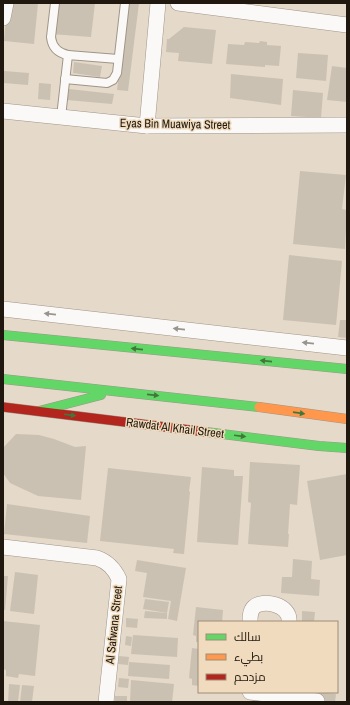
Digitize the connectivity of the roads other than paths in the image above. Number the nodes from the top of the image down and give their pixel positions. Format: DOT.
graph roads {
  1 [pos="6,3"];
  2 [pos="54,3"];
  3 [pos="125,3"];
  4 [pos="158,3"];
  5 [pos="178,3"];
  6 [pos="3,18"];
  7 [pos="347,25"];
  8 [pos="68,55"];
  9 [pos="118,59"];
  10 [pos="65,79"];
  11 [pos="3,111"];
  12 [pos="61,117"];
  13 [pos="347,125"];
  14 [pos="147,126"];
  15 [pos="3,309"];
  16 [pos="3,325"];
  17 [pos="3,336"];
  18 [pos="30,338"];
  19 [pos="347,348"];
  20 [pos="347,370"];
  21 [pos="3,379"];
  22 [pos="116,391"];
  23 [pos="5,409"];
  24 [pos="39,411"];
  25 [pos="347,419"];
  26 [pos="347,448"];
  27 [pos="3,548"];
  28 [pos="250,621"];
  29 [pos="289,621"];
  30 [pos="264,693"];
  31 [pos="279,694"];
  32 [pos="317,701"];
  33 [pos="106,702"];
  1 -- 6 [label="street"];
  2 -- 8 [label="lane"];
  3 -- 9 [label="lane"];
  4 -- 14 [label="street"];
  5 -- 7 [label="street"];
  8 -- 9 [label="lane"];
  8 -- 10 [label="lane"];
  9 -- 10 [label="lane"];
  10 -- 12 [label="lane"];
  11 -- 12 [label="street, Eyas Bin Muawiya Street"];
  12 -- 14 [label="street, Eyas Bin Muawiya Street"];
  13 -- 14 [label="street, Eyas Bin Muawiya Street"];
  19 -- 15 [label="street, one-way"];
  16 -- 18 [label="main road"];
  17 -- 18 [label="main road"];
  20 -- 18 [label="main road, one-way"];
  21 -- 22 [label="main road"];
  22 -- 24 [label="main road"];
  22 -- 25 [label="main road, one-way"];
  23 -- 24 [label="main road, Rawdat Al Khail Street"];
  24 -- 26 [label="main road, Rawdat Al Khail Street, one-way"];
  27 -- 33 [label="street, Al Safwana Street"];
  28 -- 29 [label="street"];
  30 -- 31 [label="street"];
  31 -- 32 [label="street"];
}
